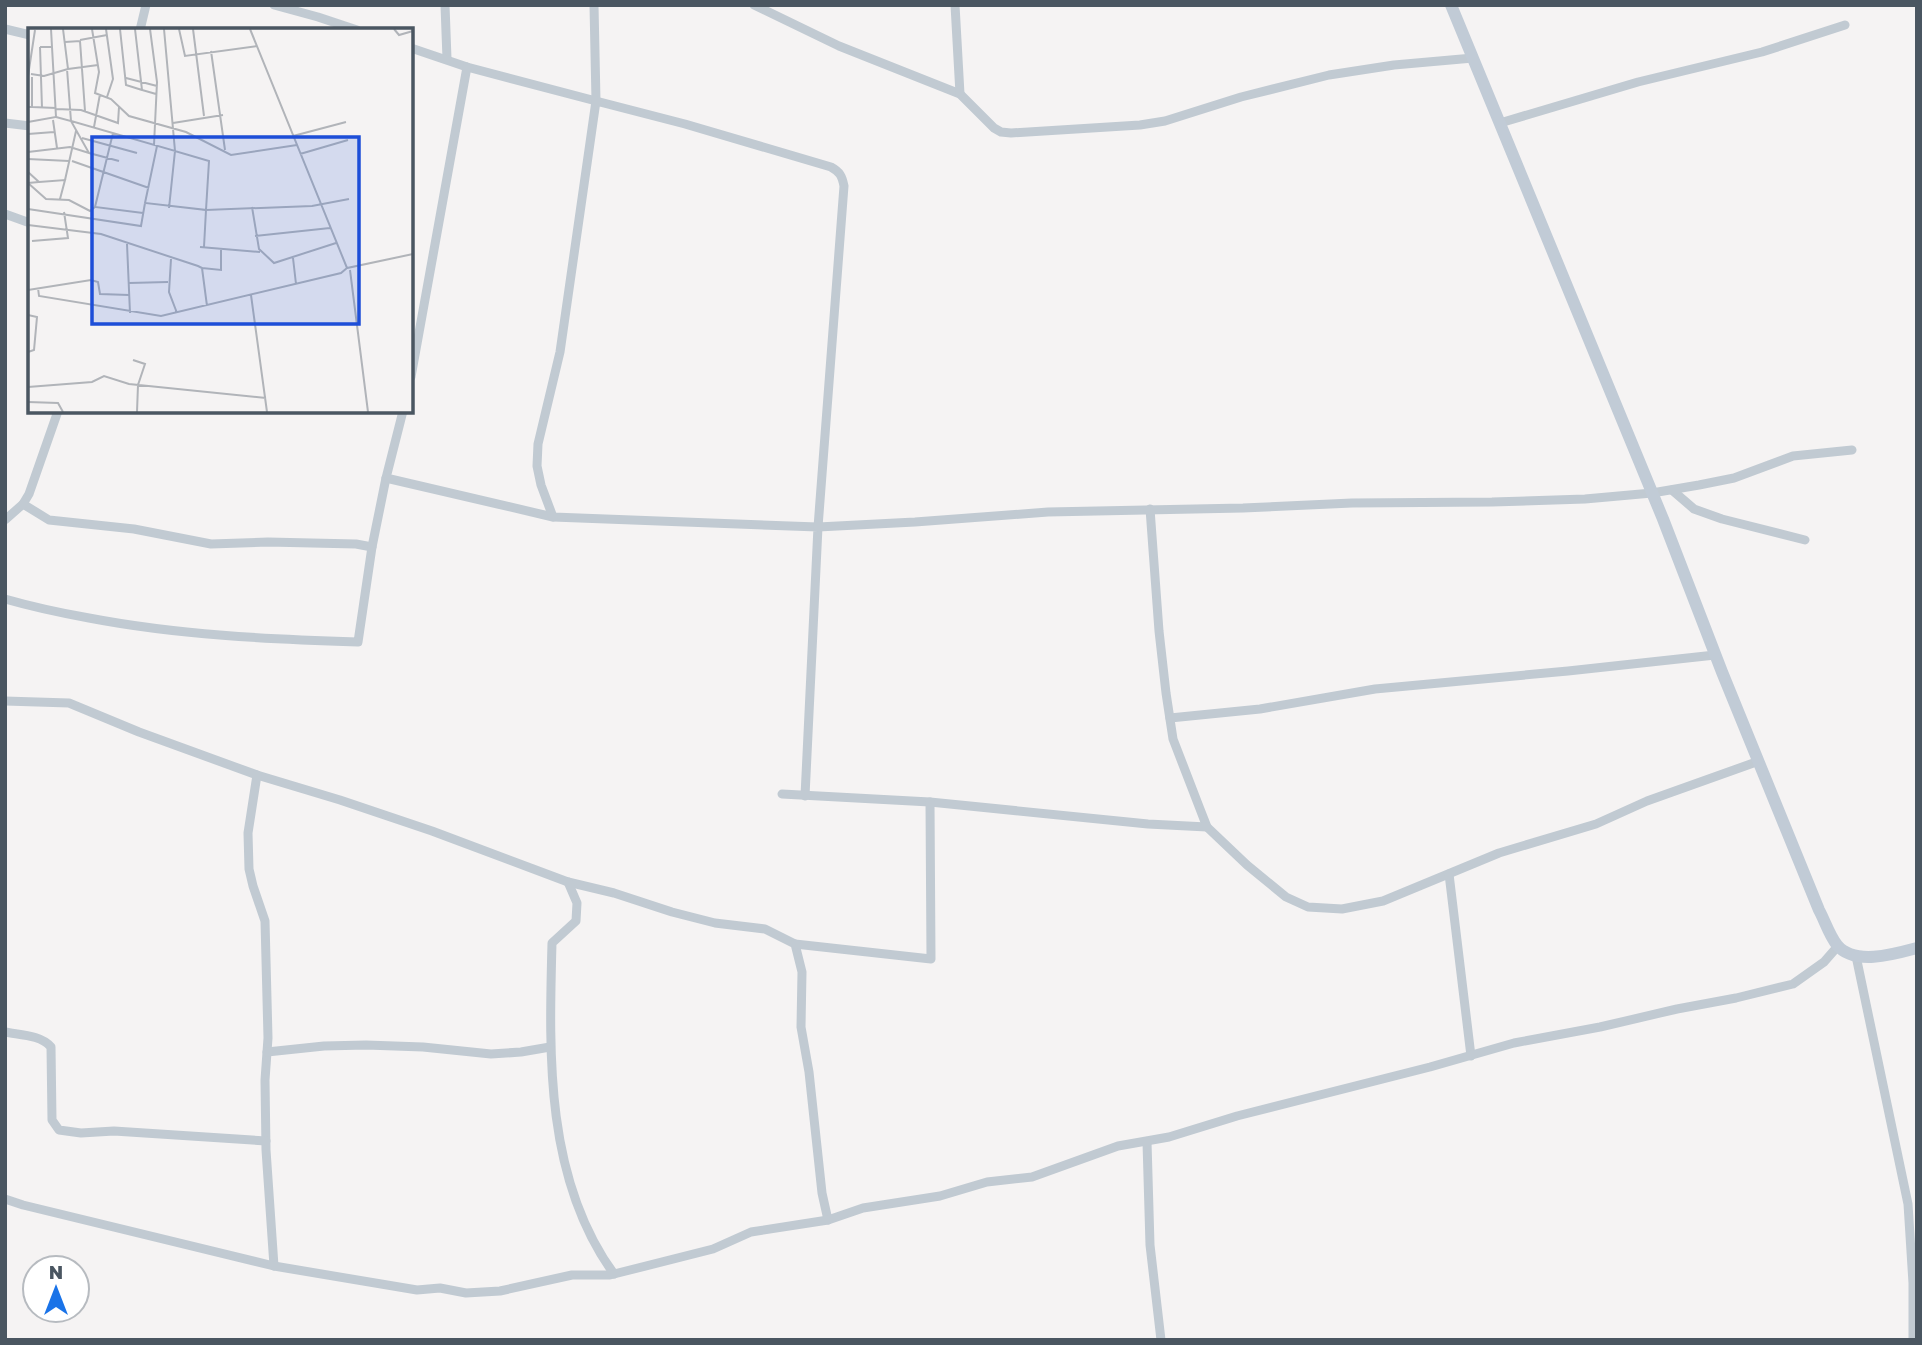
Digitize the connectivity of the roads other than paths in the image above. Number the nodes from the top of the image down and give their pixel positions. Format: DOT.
graph roads {
  1 [pos="146,5"];
  2 [pos="274,5"];
  3 [pos="445,5"];
  4 [pos="594,5"];
  5 [pos="754,5"];
  6 [pos="955,5"];
  7 [pos="1451,5"];
  8 [pos="1845,25"];
  9 [pos="140,28"];
  10 [pos="351,28"];
  11 [pos="5,29"];
  12 [pos="28,35"];
  13 [pos="413,49"];
  14 [pos="1473,58"];
  15 [pos="447,59"];
  16 [pos="467,67"];
  17 [pos="960,94"];
  18 [pos="596,100"];
  19 [pos="5,123"];
  20 [pos="1500,123"];
  21 [pos="28,126"];
  22 [pos="5,214"];
  23 [pos="28,222"];
  24 [pos="413,367"];
  25 [pos="57,413"];
  26 [pos="402,413"];
  27 [pos="1852,450"];
  28 [pos="386,478"];
  29 [pos="1672,490"];
  30 [pos="1652,493"];
  31 [pos="23,504"];
  32 [pos="1150,509"];
  33 [pos="553,517"];
  34 [pos="5,520"];
  35 [pos="818,527"];
  36 [pos="1805,540"];
  37 [pos="372,547"];
  38 [pos="5,598"];
  39 [pos="1715,655"];
  40 [pos="5,701"];
  41 [pos="1170,718"];
  42 [pos="1759,761"];
  43 [pos="257,775"];
  44 [pos="782,794"];
  45 [pos="805,796"];
  46 [pos="930,802"];
  47 [pos="1207,827"];
  48 [pos="1449,874"];
  49 [pos="568,882"];
  50 [pos="795,944"];
  51 [pos="1838,946"];
  52 [pos="1917,948"];
  53 [pos="1856,956"];
  54 [pos="5,1032"];
  55 [pos="550,1048"];
  56 [pos="267,1052"];
  57 [pos="1472,1056"];
  58 [pos="266,1141"];
  59 [pos="1147,1142"];
  60 [pos="5,1199"];
  61 [pos="828,1220"];
  62 [pos="274,1266"];
  63 [pos="614,1274"];
  64 [pos="1161,1340"];
  65 [pos="1913,1340"];
  1 -- 9 [label="street"];
  2 -- 10 [label="street"];
  3 -- 15 [label="street"];
  4 -- 18 [label="street"];
  5 -- 17 [label="street"];
  6 -- 17 [label="street"];
  7 -- 14 [label="street"];
  8 -- 20 [label="street"];
  11 -- 12 [label="street"];
  13 -- 15 [label="street"];
  14 -- 17 [label="street"];
  14 -- 20 [label="street"];
  15 -- 16 [label="street"];
  16 -- 18 [label="street"];
  16 -- 24 [label="street"];
  18 -- 33 [label="street"];
  18 -- 35 [label="street"];
  19 -- 21 [label="street"];
  20 -- 30 [label="street"];
  22 -- 23 [label="street"];
  25 -- 31 [label="street"];
  26 -- 28 [label="street"];
  27 -- 29 [label="street"];
  28 -- 33 [label="street"];
  28 -- 37 [label="street"];
  29 -- 30 [label="street"];
  29 -- 36 [label="street"];
  30 -- 32 [label="street"];
  30 -- 39 [label="street"];
  31 -- 34 [label="street"];
  31 -- 37 [label="street"];
  32 -- 35 [label="street"];
  32 -- 41 [label="street"];
  33 -- 35 [label="street"];
  35 -- 45 [label="street"];
  37 -- 38 [label="street"];
  39 -- 41 [label="street"];
  39 -- 42 [label="street"];
  40 -- 43 [label="street"];
  41 -- 47 [label="street"];
  42 -- 48 [label="street"];
  42 -- 51 [label="street"];
  43 -- 49 [label="street"];
  43 -- 56 [label="street"];
  44 -- 45 [label="street"];
  45 -- 46 [label="street"];
  46 -- 47 [label="street"];
  46 -- 50 [label="street"];
  47 -- 48 [label="street"];
  48 -- 57 [label="street"];
  49 -- 50 [label="street"];
  49 -- 55 [label="street"];
  50 -- 61 [label="street"];
  51 -- 53 [label="street"];
  51 -- 57 [label="street"];
  52 -- 53 [label="street"];
  53 -- 65 [label="street"];
  54 -- 58 [label="street"];
  55 -- 56 [label="street"];
  55 -- 63 [label="street"];
  56 -- 58 [label="street"];
  57 -- 59 [label="street"];
  58 -- 62 [label="street"];
  59 -- 61 [label="street"];
  59 -- 64 [label="street"];
  60 -- 62 [label="street"];
  61 -- 63 [label="street"];
  62 -- 63 [label="street"];
}
